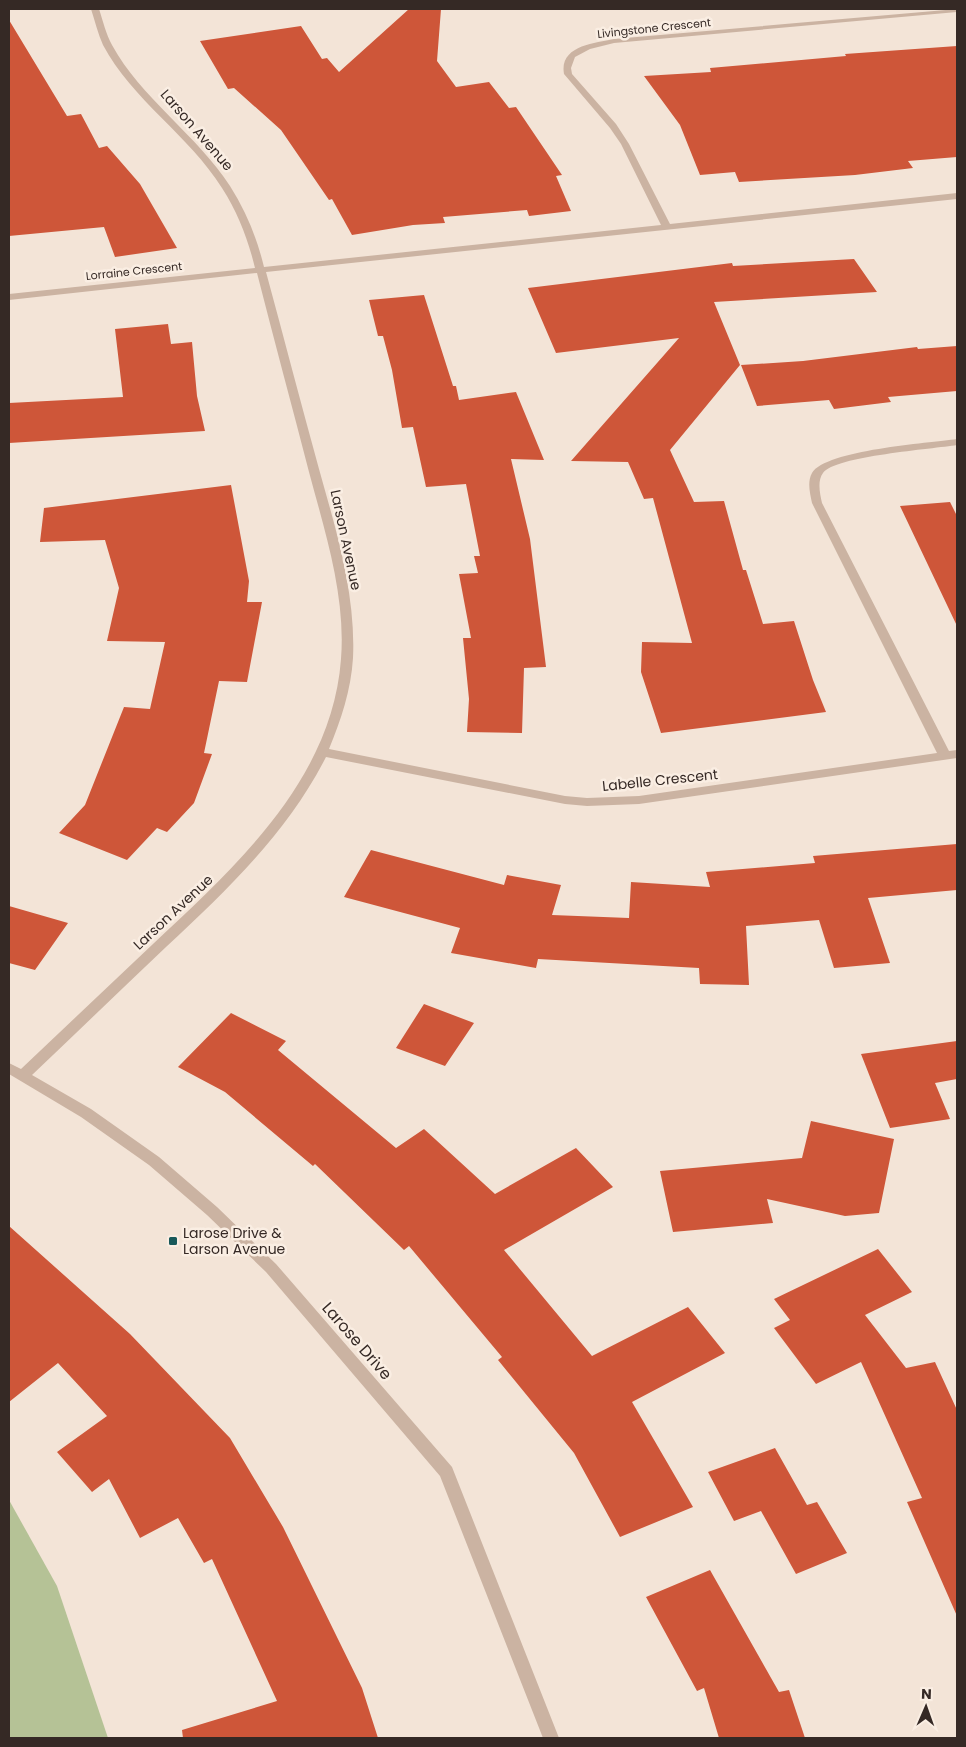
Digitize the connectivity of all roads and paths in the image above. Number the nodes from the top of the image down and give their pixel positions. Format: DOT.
graph roads {
  1 [pos="95,9"];
  2 [pos="865,9"];
  3 [pos="957,10"];
  4 [pos="853,20"];
  5 [pos="957,196"];
  6 [pos="667,226"];
  7 [pos="262,269"];
  8 [pos="9,297"];
  9 [pos="957,442"];
  10 [pos="322,752"];
  11 [pos="957,754"];
  12 [pos="945,756"];
  13 [pos="9,1068"];
  14 [pos="23,1075"];
  15 [pos="551,1738"];
  1 -- 7 [label="street, Larson Avenue"];
  2 -- 4 [label="street"];
  3 -- 4 [label="street, Livingstone Crescent"];
  4 -- 6 [label="street, Livingstone Crescent"];
  5 -- 6 [label="street"];
  6 -- 7 [label="street"];
  7 -- 8 [label="street, Lorraine Crescent"];
  7 -- 10 [label="street, Larson Avenue"];
  9 -- 12 [label="street"];
  10 -- 12 [label="street, Labelle Crescent"];
  10 -- 14 [label="street, Larson Avenue"];
  11 -- 12 [label="street, Labelle Crescent"];
  13 -- 14 [label="street, Larose Drive"];
  14 -- 15 [label="street, Larose Drive"];
}
